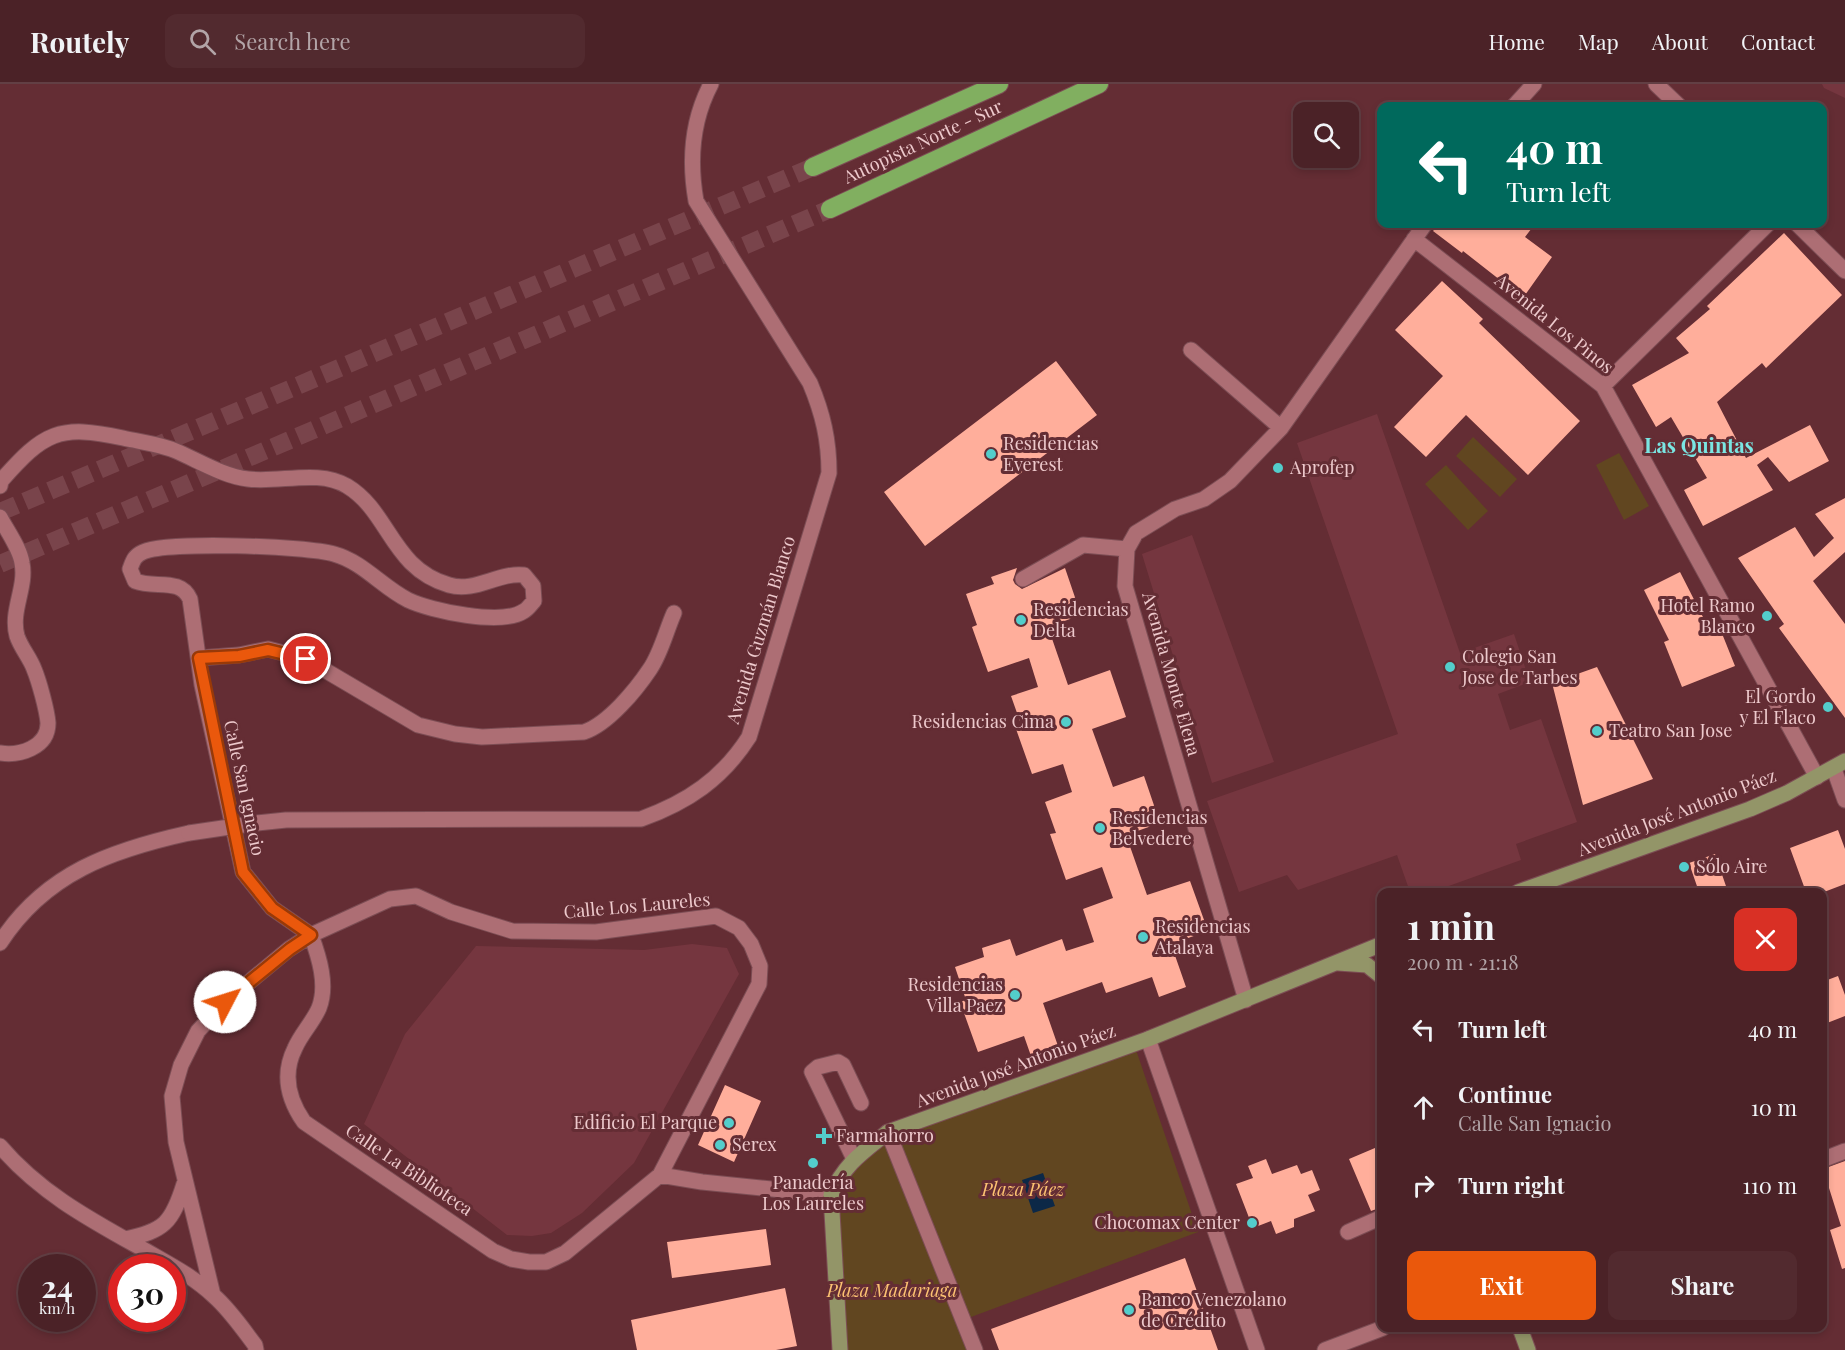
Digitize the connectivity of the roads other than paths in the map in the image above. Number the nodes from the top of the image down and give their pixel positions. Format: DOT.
graph roads {
  1 [pos="711,84"];
  2 [pos="999,84"];
  3 [pos="1099,84"];
  4 [pos="1533,84"];
  5 [pos="1656,84"];
  6 [pos="1517,102"];
  7 [pos="1675,102"];
  8 [pos="813,167"];
  9 [pos="830,209"];
  10 [pos="1422,228"];
  11 [pos="1764,228"];
  12 [pos="1801,228"];
  13 [pos="1414,239"];
  14 [pos="1845,271"];
  15 [pos="1191,350"];
  16 [pos="1603,386"];
  17 [pos="1281,428"];
  18 [pos="0,486"];
  19 [pos="0,517"];
  20 [pos="1127,549"];
  21 [pos="1023,579"];
  22 [pos="674,613"];
  23 [pos="199,658"];
  24 [pos="0,753"];
  25 [pos="1839,765"];
  26 [pos="1817,777"];
  27 [pos="1845,800"];
  28 [pos="1529,888"];
  29 [pos="311,935"];
  30 [pos="0,943"];
  31 [pos="1377,946"];
  32 [pos="1333,963"];
  33 [pos="1377,973"];
  34 [pos="1246,1000"];
  35 [pos="1148,1039"];
  36 [pos="861,1103"];
  37 [pos="888,1132"];
  38 [pos="0,1146"];
  39 [pos="1845,1151"];
  40 [pos="1827,1158"];
  41 [pos="854,1159"];
  42 [pos="660,1175"];
  43 [pos="184,1184"];
  44 [pos="831,1195"];
  45 [pos="1377,1219"];
  46 [pos="1348,1232"];
  47 [pos="125,1239"];
  48 [pos="213,1295"];
  49 [pos="1377,1330"];
  50 [pos="1521,1332"];
  51 [pos="257,1348"];
  52 [pos="840,1350"];
  53 [pos="975,1350"];
  54 [pos="1257,1350"];
  55 [pos="1325,1350"];
  56 [pos="1528,1350"];
  1 -- 30 [label="street, Avenida Guzmán Blanco, bridge"];
  2 -- 8 [label="highway, Autopista Norte - Sur"];
  3 -- 9 [label="highway, Autopista Norte - Sur"];
  4 -- 6 [label="street"];
  5 -- 7 [label="street"];
  10 -- 13 [label="street"];
  11 -- 16 [label="street"];
  12 -- 14 [label="street"];
  13 -- 16 [label="street, Avenida Los Pinos"];
  13 -- 17 [label="street"];
  15 -- 17 [label="street"];
  16 -- 26 [label="street, Avenida Los Pinos"];
  17 -- 20 [label="street"];
  18 -- 23 [label="street, Calle San Ignacio"];
  19 -- 24 [label="street"];
  20 -- 21 [label="street"];
  20 -- 34 [label="street, Avenida Monte Elena"];
  22 -- 23 [label="street"];
  23 -- 29 [label="street, Calle San Ignacio"];
  25 -- 26 [label="main road, Avenida José Antonio Páez"];
  25 -- 27 [label="street"];
  26 -- 28 [label="main road, Avenida José Antonio Páez"];
  29 -- 42 [label="street, Calle La Biblioteca"];
  29 -- 42 [label="street, Calle Los Laureles"];
  29 -- 43 [label="street, Calle Los Laureles"];
  31 -- 32 [label="main road, Avenida José Antonio Páez"];
  32 -- 33 [label="main road"];
  32 -- 34 [label="main road, Avenida José Antonio Páez"];
  34 -- 35 [label="main road, Avenida José Antonio Páez"];
  35 -- 37 [label="main road, Avenida José Antonio Páez"];
  35 -- 54 [label="street"];
  36 -- 41 [label="street"];
  37 -- 41 [label="main road, Avenida José Antonio Páez"];
  37 -- 53 [label="street"];
  38 -- 47 [label="street"];
  39 -- 40 [label="street"];
  41 -- 44 [label="main road, Avenida José Antonio Páez"];
  42 -- 44 [label="street"];
  43 -- 47 [label="street"];
  43 -- 48 [label="street, Calle Los Laureles"];
  44 -- 52 [label="main road"];
  45 -- 46 [label="street"];
  47 -- 48 [label="street"];
  48 -- 51 [label="street"];
  49 -- 55 [label="street"];
  50 -- 56 [label="main road"];
}
